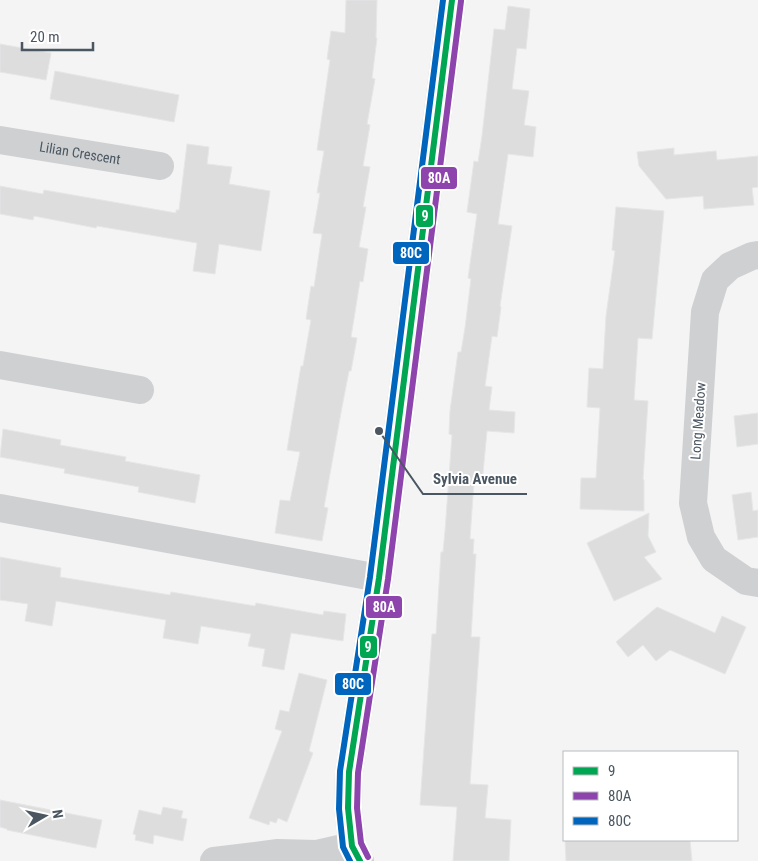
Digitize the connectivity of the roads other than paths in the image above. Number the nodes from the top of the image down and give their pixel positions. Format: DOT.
graph roads {
  1 [pos="452,0"];
  2 [pos="0,140"];
  3 [pos="160,166"];
  4 [pos="758,255"];
  5 [pos="0,365"];
  6 [pos="140,390"];
  7 [pos="0,508"];
  8 [pos="379,578"];
  9 [pos="758,583"];
  10 [pos="356,853"];
  11 [pos="214,861"];
  1 -- 8 [label="street"];
  2 -- 3 [label="street, Lilian Crescent"];
  4 -- 9 [label="street, Long Meadow"];
  5 -- 6 [label="street"];
  7 -- 8 [label="street"];
  8 -- 10 [label="street"];
  10 -- 11 [label="street"];
}
